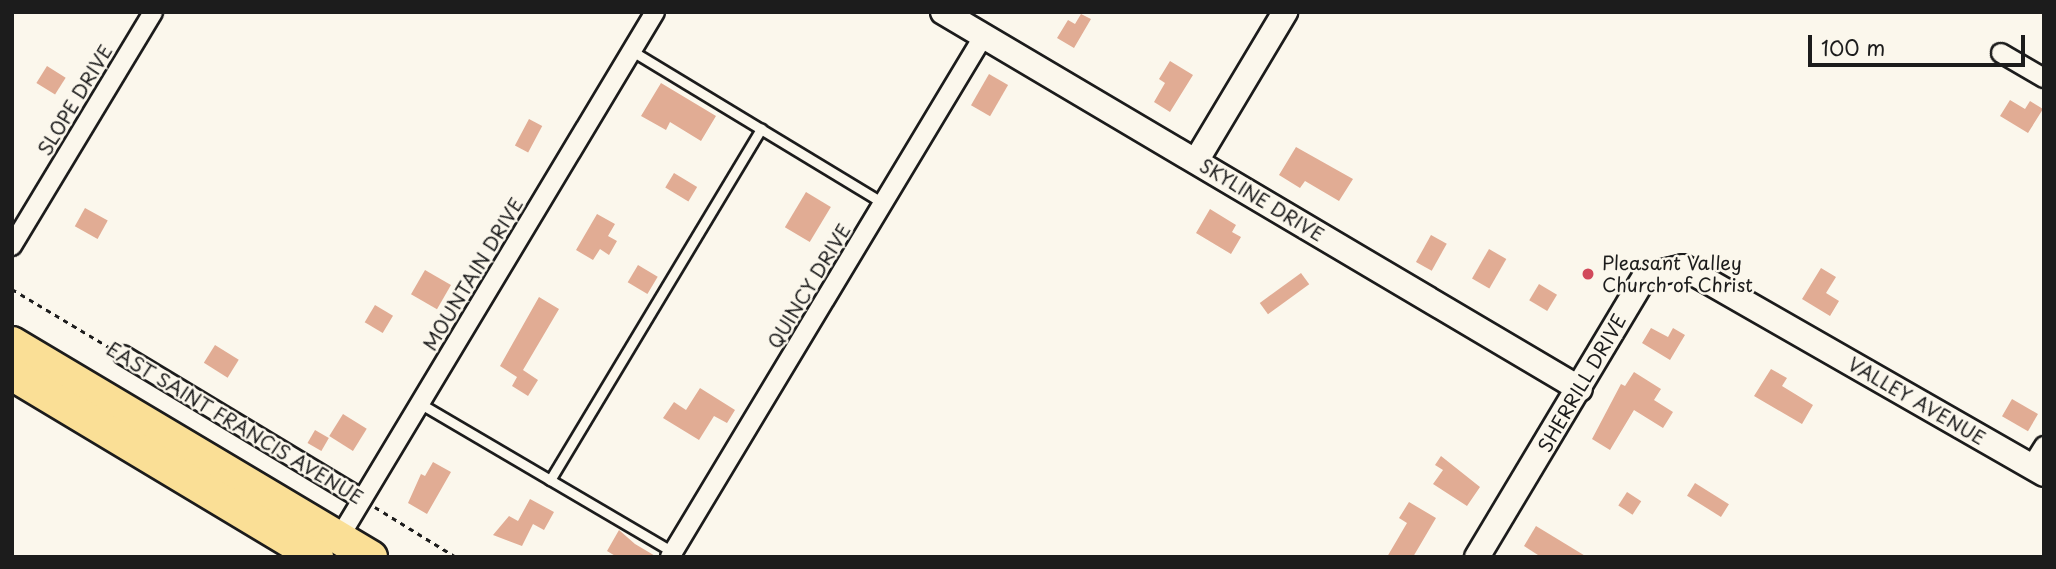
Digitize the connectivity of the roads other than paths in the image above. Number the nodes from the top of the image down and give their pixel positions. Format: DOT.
graph roads {
  1 [pos="153,12"];
  2 [pos="655,12"];
  3 [pos="943,12"];
  4 [pos="1285,12"];
  5 [pos="983,37"];
  6 [pos="632,51"];
  7 [pos="2001,53"];
  8 [pos="2044,78"];
  9 [pos="761,129"];
  10 [pos="1196,161"];
  11 [pos="883,203"];
  12 [pos="12,246"];
  13 [pos="1790,328"];
  14 [pos="12,343"];
  15 [pos="123,355"];
  16 [pos="12,374"];
  17 [pos="1580,389"];
  18 [pos="419,403"];
  19 [pos="2040,462"];
  20 [pos="550,480"];
  21 [pos="362,499"];
  22 [pos="328,550"];
  23 [pos="671,554"];
  24 [pos="371,557"];
  25 [pos="1477,557"];
  1 -- 12 [label="street, SLOPE DRIVE"];
  2 -- 6 [label="street, MOUNTAIN DRIVE"];
  3 -- 5 [label="street, SKYLINE DRIVE"];
  4 -- 10 [label="street"];
  5 -- 10 [label="street, SKYLINE DRIVE"];
  5 -- 11 [label="street, QUINCY DRIVE"];
  6 -- 9 [label="lane"];
  6 -- 18 [label="street, MOUNTAIN DRIVE"];
  7 -- 8 [label="street"];
  9 -- 11 [label="lane"];
  9 -- 20 [label="lane"];
  10 -- 17 [label="street, SKYLINE DRIVE"];
  11 -- 23 [label="street, QUINCY DRIVE"];
  13 -- 17 [label="street, SHERRILL DRIVE"];
  13 -- 19 [label="street, VALLEY AVENUE"];
  14 -- 22 [label="highway"];
  15 -- 21 [label="street, EAST SAINT FRANCIS AVENUE"];
  16 -- 22 [label="highway"];
  17 -- 25 [label="street, SHERRILL DRIVE"];
  18 -- 20 [label="lane"];
  18 -- 21 [label="street, MOUNTAIN DRIVE"];
  20 -- 23 [label="lane"];
  21 -- 22 [label="street, MOUNTAIN DRIVE"];
  22 -- 24 [label="highway"];
}
